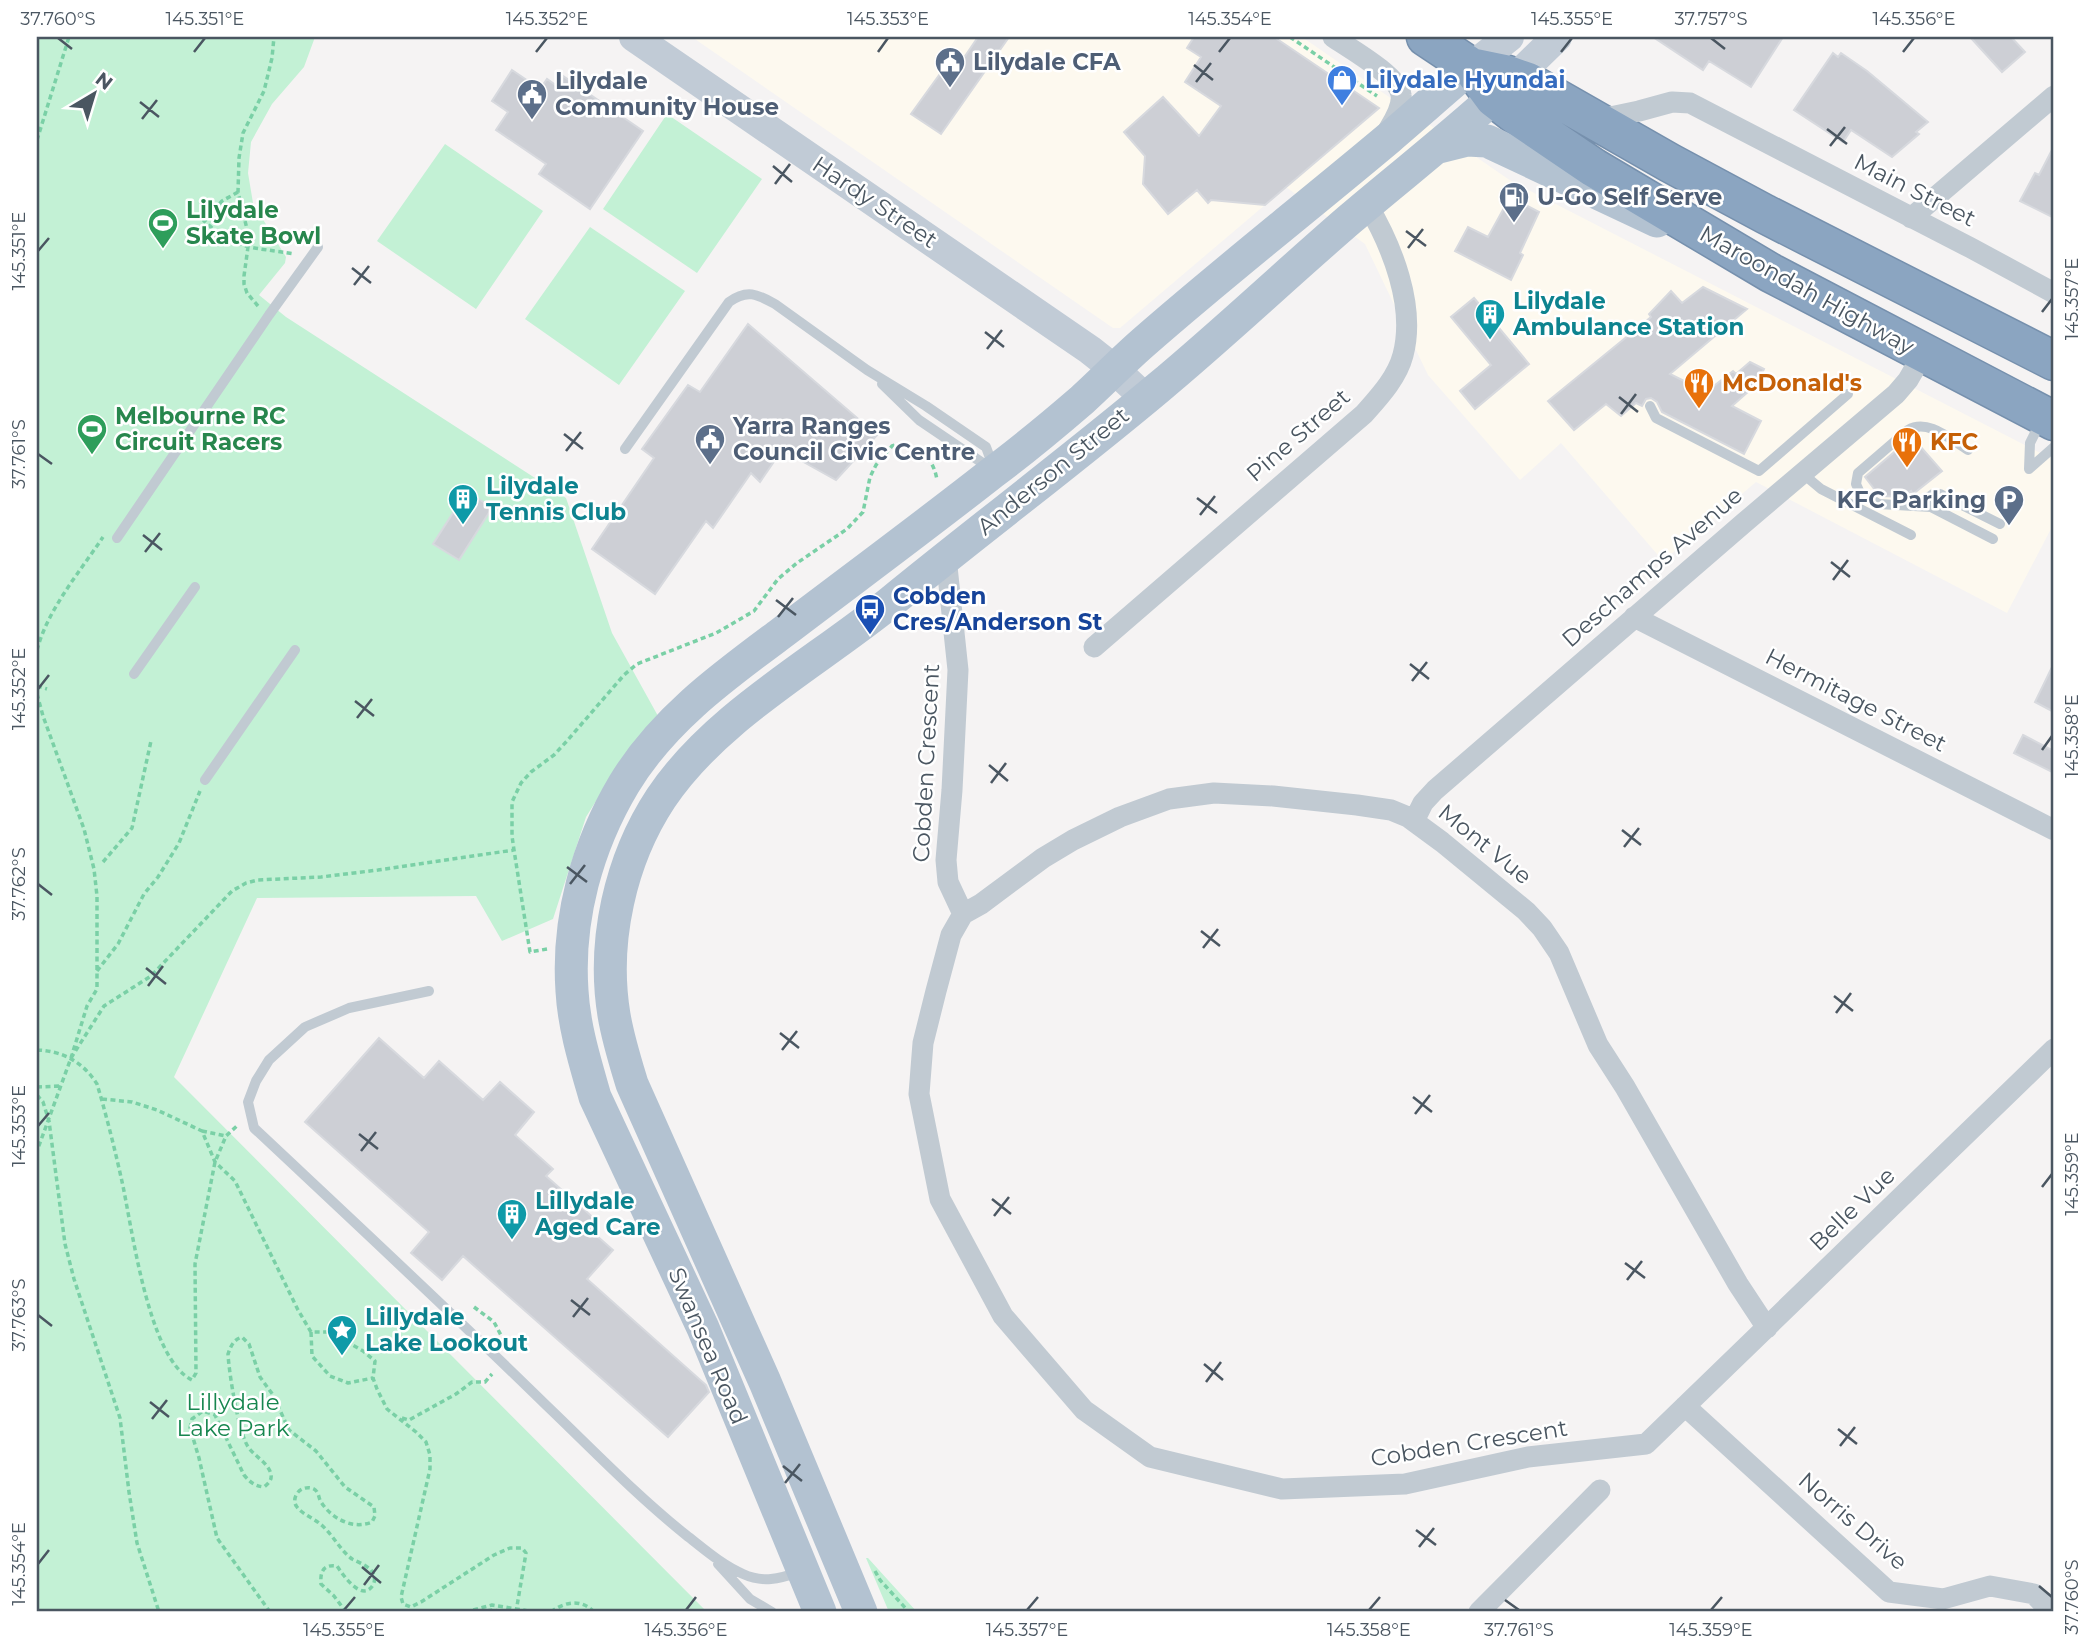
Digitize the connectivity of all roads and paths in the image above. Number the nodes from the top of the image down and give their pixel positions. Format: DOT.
graph roads {
  1 [pos="69,37"];
  2 [pos="274,37"];
  3 [pos="634,37"];
  4 [pos="1290,37"];
  5 [pos="1333,37"];
  6 [pos="1426,37"];
  7 [pos="1509,37"];
  8 [pos="1558,37"];
  9 [pos="1471,67"];
  10 [pos="1505,88"];
  11 [pos="2054,96"];
  12 [pos="1386,102"];
  13 [pos="1594,120"];
  14 [pos="37,139"];
  15 [pos="1373,151"];
  16 [pos="1429,154"];
  17 [pos="1343,176"];
  18 [pos="238,192"];
  19 [pos="1367,204"];
  20 [pos="1911,218"];
  21 [pos="248,247"];
  22 [pos="318,247"];
  23 [pos="310,257"];
  24 [pos="1772,273"];
  25 [pos="2054,293"];
  26 [pos="257,305"];
  27 [pos="1946,305"];
  28 [pos="1923,354"];
  29 [pos="2054,361"];
  30 [pos="1114,369"];
  31 [pos="1848,394"];
  32 [pos="1145,398"];
  33 [pos="1650,406"];
  34 [pos="2051,428"];
  35 [pos="625,449"];
  36 [pos="1968,450"];
  37 [pos="995,471"];
  38 [pos="1802,473"];
  39 [pos="1021,498"];
  40 [pos="1917,506"];
  41 [pos="2000,524"];
  42 [pos="1911,535"];
  43 [pos="117,538"];
  44 [pos="1993,539"];
  45 [pos="946,557"];
  46 [pos="195,587"];
  47 [pos="1634,617"];
  48 [pos="786,629"];
  49 [pos="1094,647"];
  50 [pos="295,650"];
  51 [pos="134,674"];
  52 [pos="37,686"];
  53 [pos="47,689"];
  54 [pos="37,694"];
  55 [pos="151,741"];
  56 [pos="205,780"];
  57 [pos="1414,821"];
  58 [pos="2054,830"];
  59 [pos="514,850"];
  60 [pos="103,862"];
  61 [pos="963,914"];
  62 [pos="575,917"];
  63 [pos="611,942"];
  64 [pos="97,971"];
  65 [pos="429,991"];
  66 [pos="2054,1049"];
  67 [pos="37,1050"];
  68 [pos="71,1058"];
  69 [pos="61,1086"];
  70 [pos="37,1087"];
  71 [pos="37,1095"];
  72 [pos="102,1099"];
  73 [pos="250,1114"];
  74 [pos="49,1121"];
  75 [pos="202,1131"];
  76 [pos="226,1136"];
  77 [pos="37,1150"];
  78 [pos="215,1161"];
  79 [pos="474,1307"];
  80 [pos="1767,1328"];
  81 [pos="311,1332"];
  82 [pos="509,1350"];
  83 [pos="503,1363"];
  84 [pos="373,1378"];
  85 [pos="1685,1406"];
  86 [pos="400,1418"];
  87 [pos="1600,1490"];
  88 [pos="710,1554"];
  89 [pos="803,1570"];
  90 [pos="848,1577"];
  91 [pos="505,1611"];
  92 [pos="517,1611"];
  93 [pos="159,1612"];
  94 [pos="271,1612"];
  95 [pos="346,1612"];
  96 [pos="465,1612"];
  97 [pos="479,1612"];
  98 [pos="535,1612"];
  99 [pos="551,1612"];
  100 [pos="594,1612"];
  101 [pos="772,1612"];
  102 [pos="818,1612"];
  103 [pos="862,1612"];
  104 [pos="1479,1612"];
  105 [pos="2051,1612"];
  1 -- 14 [label="path"];
  2 -- 18 [label="path"];
  3 -- 30 [label="main road, Hardy Street"];
  4 -- 12 [label="path"];
  5 -- 15 [label="street"];
  6 -- 9 [label="highway, Maroondah Highway"];
  7 -- 9 [label="main road, Anderson Street"];
  8 -- 10 [label="main road, Anderson Street"];
  9 -- 10 [label="highway, Maroondah Highway"];
  9 -- 15 [label="main road, Anderson Street"];
  10 -- 13 [label="highway, Maroondah Highway"];
  10 -- 16 [label="main road, Anderson Street"];
  10 -- 24 [label="highway, Maroondah Highway"];
  11 -- 20 [label="street"];
  13 -- 20 [label="street, Main Street"];
  13 -- 27 [label="highway, Maroondah Highway"];
  15 -- 17 [label="main road, Anderson Street"];
  16 -- 19 [label="main road, Anderson Street"];
  16 -- 24 [label="main road"];
  17 -- 19 [label="main road"];
  17 -- 30 [label="main road, Anderson Street"];
  18 -- 21 [label="path"];
  18 -- 21 [label="path"];
  19 -- 32 [label="main road, Anderson Street"];
  19 -- 49 [label="street, Pine Street"];
  20 -- 25 [label="street, Main Street"];
  21 -- 23 [label="path"];
  21 -- 26 [label="path"];
  22 -- 23 [label="lane"];
  23 -- 43 [label="lane"];
  24 -- 28 [label="highway, Maroondah Highway"];
  27 -- 28 [label="highway"];
  27 -- 29 [label="highway, Maroondah Highway"];
  28 -- 34 [label="highway, Maroondah Highway"];
  28 -- 38 [label="street, Deschamps Avenue"];
  30 -- 32 [label="main road, Hardy Street"];
  30 -- 37 [label="main road, Anderson Street"];
  31 -- 33 [label="lane"];
  32 -- 39 [label="main road, Anderson Street"];
  35 -- 37 [label="lane"];
  36 -- 40 [label="lane"];
  37 -- 39 [label="main road"];
  37 -- 48 [label="main road, Anderson Street"];
  38 -- 42 [label="lane"];
  38 -- 47 [label="street, Deschamps Avenue"];
  39 -- 45 [label="main road, Anderson Street"];
  40 -- 41 [label="lane"];
  40 -- 44 [label="lane"];
  45 -- 48 [label="main road"];
  45 -- 61 [label="street, Cobden Crescent"];
  45 -- 63 [label="main road, Anderson Street"];
  46 -- 51 [label="lane"];
  47 -- 57 [label="street, Deschamps Avenue"];
  47 -- 58 [label="street, Hermitage Street"];
  48 -- 62 [label="main road, Anderson Street"];
  50 -- 56 [label="lane"];
  52 -- 53 [label="path"];
  54 -- 64 [label="path"];
  55 -- 60 [label="path"];
  56 -- 64 [label="path"];
  57 -- 61 [label="street, Mont Vue"];
  57 -- 80 [label="street, Mont Vue"];
  59 -- 68 [label="path"];
  61 -- 85 [label="street, Cobden Crescent"];
  62 -- 89 [label="main road, Swansea Road"];
  63 -- 90 [label="main road, Swansea Road"];
  64 -- 68 [label="path"];
  65 -- 73 [label="lane"];
  66 -- 80 [label="street, Belle Vue"];
  67 -- 68 [label="path"];
  68 -- 69 [label="path"];
  68 -- 72 [label="path"];
  69 -- 70 [label="path"];
  69 -- 74 [label="path"];
  71 -- 74 [label="path"];
  72 -- 75 [label="path"];
  72 -- 78 [label="path"];
  73 -- 76 [label="path"];
  73 -- 83 [label="lane"];
  74 -- 77 [label="path"];
  74 -- 93 [label="path"];
  75 -- 76 [label="path"];
  75 -- 78 [label="path"];
  76 -- 78 [label="path"];
  78 -- 81 [label="path"];
  79 -- 82 [label="path"];
  80 -- 85 [label="street, Belle Vue"];
  81 -- 84 [label="path"];
  81 -- 84 [label="path"];
  83 -- 86 [label="path"];
  83 -- 88 [label="lane"];
  84 -- 86 [label="path"];
  85 -- 105 [label="street, Norris Drive"];
  86 -- 92 [label="path"];
  87 -- 104 [label="street"];
  88 -- 89 [label="lane"];
  88 -- 101 [label="lane"];
  89 -- 90 [label="main road"];
  89 -- 102 [label="main road, Swansea Road"];
  90 -- 102 [label="main road"];
  90 -- 103 [label="main road, Swansea Road"];
  91 -- 92 [label="path"];
  91 -- 96 [label="path"];
  91 -- 97 [label="path"];
  92 -- 98 [label="path"];
  94 -- 95 [label="path"];
  99 -- 100 [label="path"];
}
